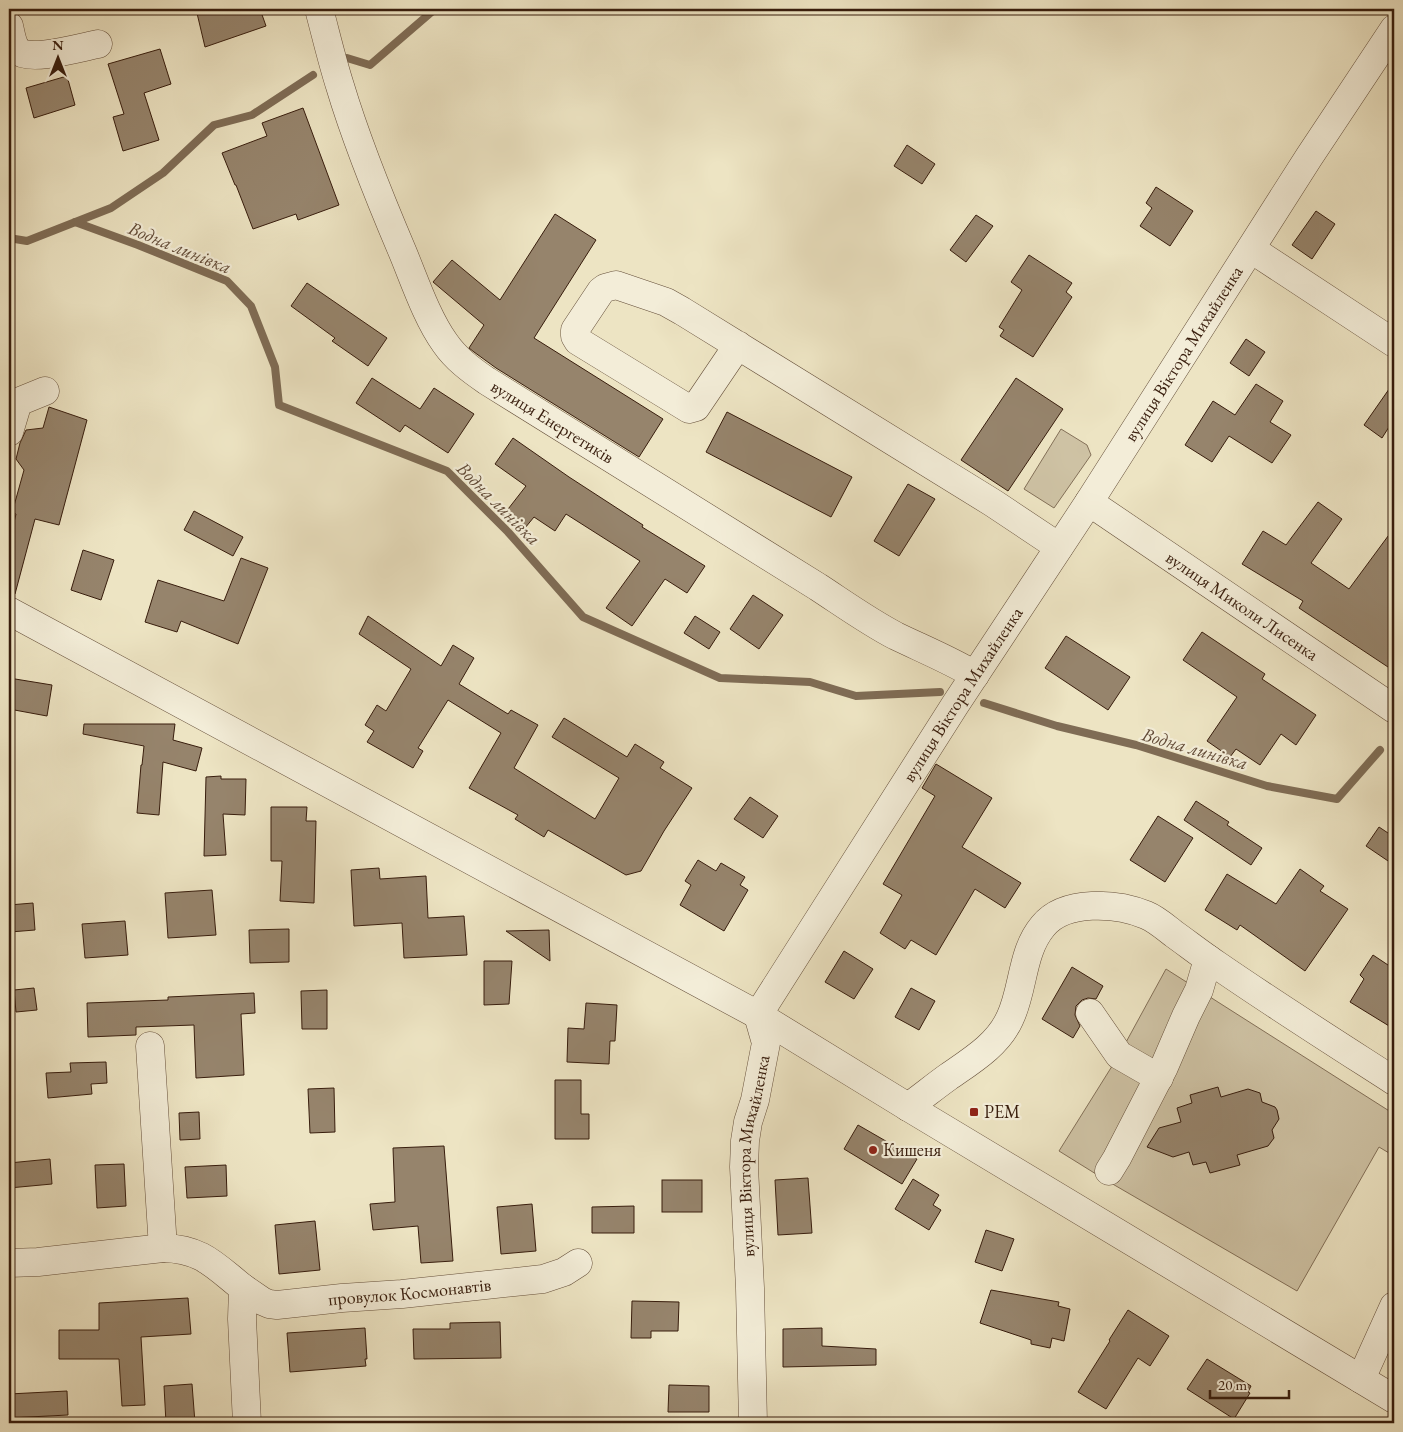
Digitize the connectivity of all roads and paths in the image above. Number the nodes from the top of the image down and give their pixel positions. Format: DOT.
graph roads {
  1 [pos="320,9"];
  2 [pos="9,26"];
  3 [pos="1394,29"];
  4 [pos="98,44"];
  5 [pos="1251,249"];
  6 [pos="1394,343"];
  7 [pos="738,345"];
  8 [pos="45,391"];
  9 [pos="9,432"];
  10 [pos="1089,502"];
  11 [pos="1060,547"];
  12 [pos="9,610"];
  13 [pos="975,675"];
  14 [pos="1394,709"];
  15 [pos="1208,959"];
  16 [pos="1090,1013"];
  17 [pos="758,1015"];
  18 [pos="150,1046"];
  19 [pos="1159,1078"];
  20 [pos="1394,1081"];
  21 [pos="908,1107"];
  22 [pos="1109,1171"];
  23 [pos="163,1248"];
  24 [pos="9,1263"];
  25 [pos="578,1263"];
  26 [pos="242,1288"];
  27 [pos="1394,1306"];
  28 [pos="1361,1379"];
  29 [pos="1394,1399"];
  30 [pos="247,1423"];
  31 [pos="753,1423"];
  1 -- 13 [label="street, вулиця Енергетиків"];
  2 -- 4 [label="street"];
  3 -- 5 [label="street, вулиця Віктора Михайленка"];
  5 -- 6 [label="street"];
  5 -- 10 [label="street, вулиця Віктора Михайленка"];
  7 -- 7 [label="street"];
  7 -- 11 [label="street"];
  8 -- 9 [label="street"];
  10 -- 11 [label="street, вулиця Віктора Михайленка"];
  10 -- 14 [label="street, вулиця Миколи Лисенка"];
  11 -- 13 [label="street, вулиця Віктора Михайленка"];
  12 -- 17 [label="street"];
  13 -- 17 [label="street, вулиця Віктора Михайленка"];
  15 -- 19 [label="street"];
  15 -- 20 [label="street"];
  15 -- 21 [label="street"];
  16 -- 19 [label="street"];
  17 -- 21 [label="street"];
  17 -- 31 [label="street, вулиця Віктора Михайленка"];
  18 -- 23 [label="street"];
  19 -- 22 [label="street"];
  21 -- 28 [label="street"];
  23 -- 24 [label="street, провулок Космонавтів"];
  23 -- 26 [label="street, провулок Космонавтів"];
  25 -- 26 [label="street, провулок Космонавтів"];
  26 -- 30 [label="street"];
  27 -- 28 [label="street"];
  28 -- 29 [label="street"];
}
